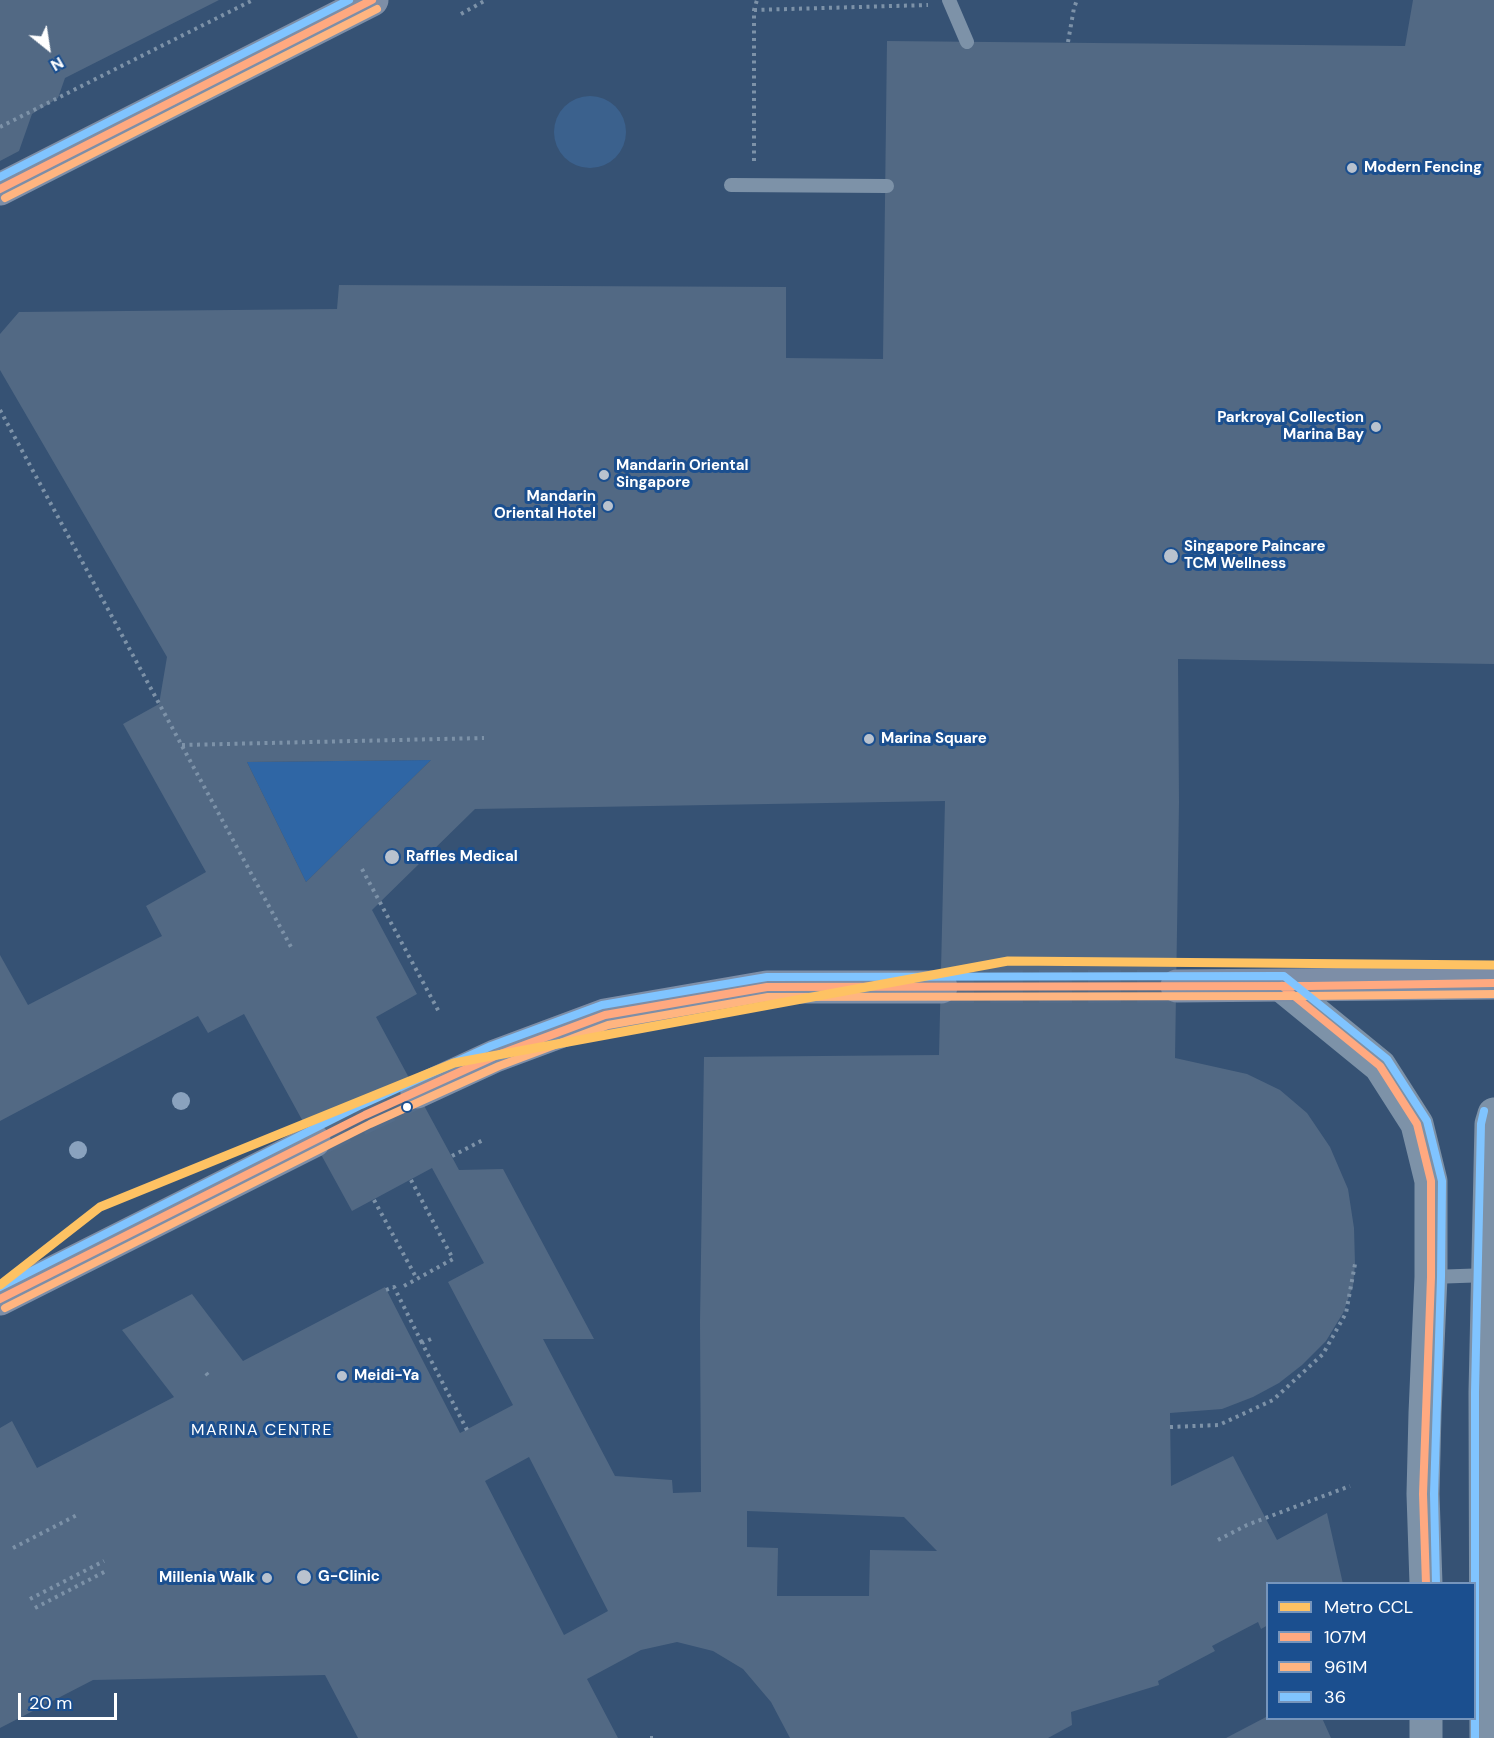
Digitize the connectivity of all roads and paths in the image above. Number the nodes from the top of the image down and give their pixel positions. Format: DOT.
graph roads {
  1 [pos="253,0"];
  2 [pos="372,0"];
  3 [pos="486,0"];
  4 [pos="757,0"];
  5 [pos="1077,0"];
  6 [pos="950,2"];
  7 [pos="754,10"];
  8 [pos="461,14"];
  9 [pos="968,42"];
  10 [pos="1068,42"];
  11 [pos="0,127"];
  12 [pos="754,170"];
  13 [pos="731,185"];
  14 [pos="887,186"];
  15 [pos="0,189"];
  16 [pos="0,411"];
  17 [pos="484,738"];
  18 [pos="182,745"];
  19 [pos="362,869"];
  20 [pos="291,947"];
  21 [pos="1494,983"];
  22 [pos="1177,986"];
  23 [pos="1282,986"];
  24 [pos="941,987"];
  25 [pos="440,1012"];
  26 [pos="417,1092"];
  27 [pos="1494,1114"];
  28 [pos="483,1140"];
  29 [pos="314,1141"];
  30 [pos="452,1156"];
  31 [pos="411,1180"];
  32 [pos="374,1200"];
  33 [pos="1355,1264"];
  34 [pos="1431,1277"];
  35 [pos="1491,1277"];
  36 [pos="417,1279"];
  37 [pos="404,1286"];
  38 [pos="386,1290"];
  39 [pos="0,1299"];
  40 [pos="431,1339"];
  41 [pos="422,1343"];
  42 [pos="206,1373"];
  43 [pos="210,1378"];
  44 [pos="1170,1427"];
  45 [pos="467,1430"];
  46 [pos="1350,1486"];
  47 [pos="79,1514"];
  48 [pos="1218,1540"];
  49 [pos="13,1548"];
  50 [pos="104,1562"];
  51 [pos="108,1570"];
  52 [pos="1426,1582"];
  53 [pos="30,1599"];
  54 [pos="35,1608"];
  55 [pos="1490,1705"];
  56 [pos="1426,1720"];
  57 [pos="1426,1738"];
  58 [pos="1486,1738"];
  1 -- 11 [label="path"];
  2 -- 15 [label="main road"];
  3 -- 8 [label="path"];
  4 -- 7 [label="path"];
  5 -- 10 [label="path"];
  6 -- 7 [label="path"];
  6 -- 9 [label="lane"];
  7 -- 12 [label="path"];
  13 -- 14 [label="lane"];
  16 -- 18 [label="path"];
  17 -- 18 [label="path"];
  18 -- 20 [label="path"];
  19 -- 25 [label="path"];
  21 -- 23 [label="main road"];
  22 -- 23 [label="main road"];
  23 -- 34 [label="street"];
  24 -- 26 [label="main road"];
  27 -- 35 [label="street"];
  28 -- 30 [label="path"];
  29 -- 39 [label="main road"];
  31 -- 36 [label="path"];
  32 -- 36 [label="path"];
  33 -- 44 [label="path"];
  34 -- 35 [label="lane"];
  34 -- 52 [label="street"];
  35 -- 55 [label="street"];
  36 -- 37 [label="path"];
  38 -- 41 [label="path"];
  40 -- 41 [label="path"];
  41 -- 45 [label="path"];
  42 -- 43 [label="path"];
  46 -- 48 [label="path"];
  47 -- 49 [label="path"];
  50 -- 53 [label="path"];
  51 -- 54 [label="path"];
  55 -- 58 [label="street"];
  56 -- 57 [label="street"];
}
